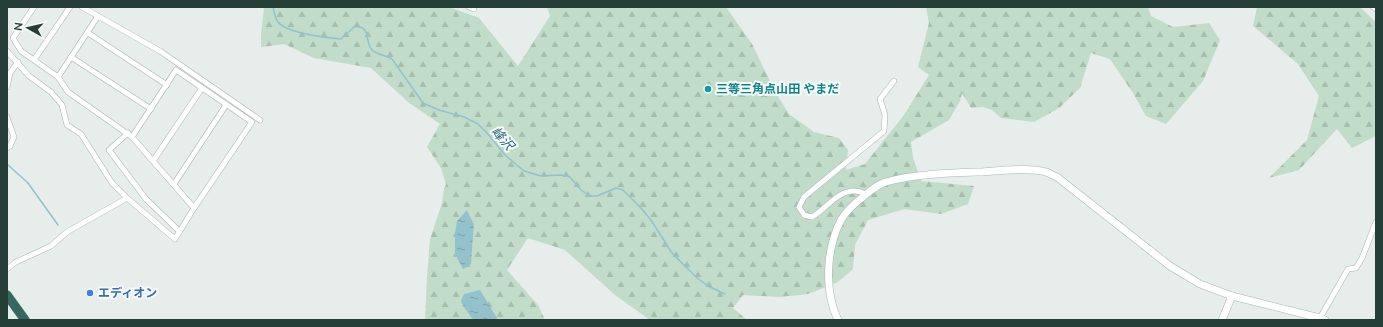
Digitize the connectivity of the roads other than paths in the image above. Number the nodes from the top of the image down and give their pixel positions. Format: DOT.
graph roads {
  1 [pos="34,7"];
  2 [pos="70,7"];
  3 [pos="82,7"];
  4 [pos="1373,7"];
  5 [pos="1376,9"];
  6 [pos="98,16"];
  7 [pos="88,33"];
  8 [pos="7,51"];
  9 [pos="71,57"];
  10 [pos="34,60"];
  11 [pos="18,62"];
  12 [pos="8,75"];
  13 [pos="58,77"];
  14 [pos="894,81"];
  15 [pos="167,85"];
  16 [pos="7,87"];
  17 [pos="202,88"];
  18 [pos="226,105"];
  19 [pos="150,109"];
  20 [pos="7,117"];
  21 [pos="260,120"];
  22 [pos="130,135"];
  23 [pos="7,148"];
  24 [pos="153,160"];
  25 [pos="174,184"];
  26 [pos="867,194"];
  27 [pos="127,198"];
  28 [pos="194,208"];
  29 [pos="1376,222"];
  30 [pos="179,231"];
  31 [pos="7,269"];
  32 [pos="7,295"];
  33 [pos="1232,296"];
  34 [pos="1322,319"];
  35 [pos="25,320"];
  36 [pos="838,320"];
  37 [pos="1222,320"];
  1 -- 10 [label="street"];
  2 -- 10 [label="street"];
  3 -- 6 [label="street"];
  4 -- 5 [label="street"];
  6 -- 7 [label="street"];
  6 -- 21 [label="street"];
  7 -- 9 [label="street"];
  7 -- 15 [label="street"];
  8 -- 11 [label="street"];
  9 -- 13 [label="street"];
  9 -- 19 [label="street"];
  10 -- 13 [label="street"];
  11 -- 12 [label="street"];
  11 -- 27 [label="street"];
  12 -- 16 [label="street"];
  13 -- 22 [label="street"];
  14 -- 26 [label="street"];
  15 -- 17 [label="street"];
  15 -- 19 [label="street"];
  17 -- 18 [label="street"];
  17 -- 24 [label="street"];
  18 -- 25 [label="street"];
  18 -- 28 [label="street"];
  19 -- 22 [label="street"];
  20 -- 23 [label="street"];
  22 -- 24 [label="street"];
  22 -- 30 [label="street"];
  24 -- 25 [label="street"];
  25 -- 28 [label="street"];
  26 -- 33 [label="street"];
  26 -- 36 [label="street"];
  27 -- 30 [label="street"];
  27 -- 31 [label="street"];
  28 -- 30 [label="street"];
  29 -- 34 [label="street"];
  32 -- 35 [label="highway"];
  33 -- 34 [label="street"];
  33 -- 37 [label="street"];
}
